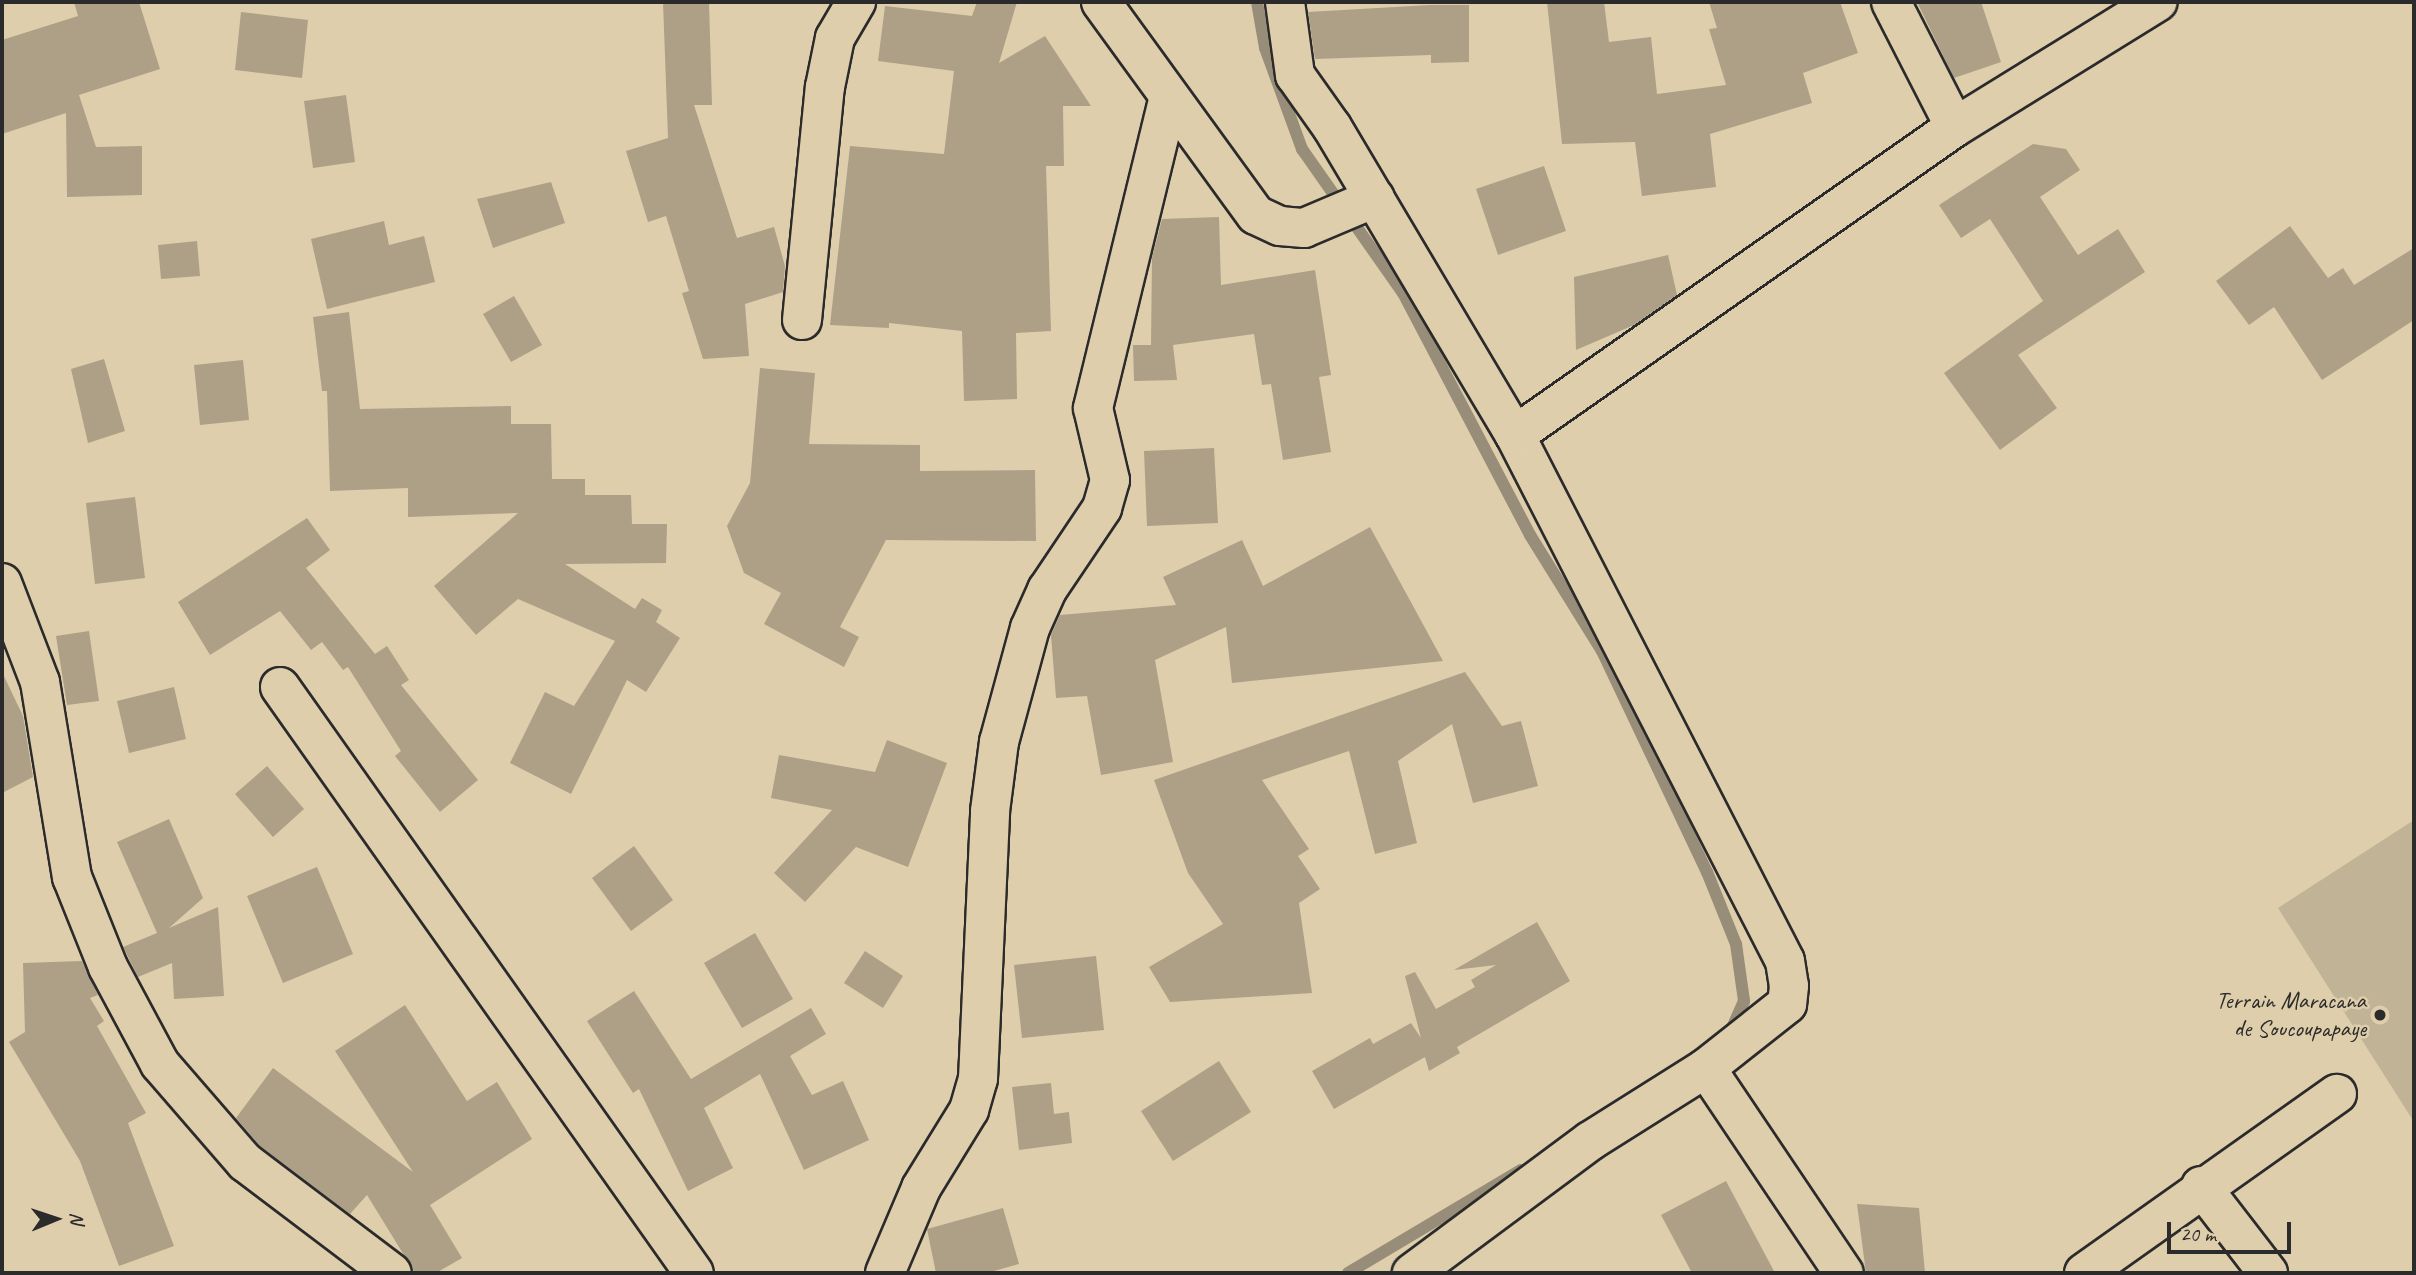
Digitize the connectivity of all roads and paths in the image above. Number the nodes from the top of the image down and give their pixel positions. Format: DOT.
graph roads {
  1 [pos="1101,2"];
  2 [pos="1285,2"];
  3 [pos="1891,2"];
  4 [pos="2157,2"];
  5 [pos="852,3"];
  6 [pos="1169,97"];
  7 [pos="1955,127"];
  8 [pos="1375,198"];
  9 [pos="802,320"];
  10 [pos="1515,435"];
  11 [pos="2,583"];
  12 [pos="280,688"];
  13 [pos="1706,1068"];
  14 [pos="2337,1094"];
  15 [pos="2201,1185"];
  16 [pos="392,1273"];
  17 [pos="694,1273"];
  18 [pos="885,1273"];
  19 [pos="1412,1273"];
  20 [pos="1844,1273"];
  21 [pos="2084,1273"];
  22 [pos="2268,1273"];
  1 -- 6 [label="street"];
  2 -- 8 [label="street"];
  3 -- 7 [label="street"];
  4 -- 7 [label="street"];
  5 -- 9 [label="street"];
  6 -- 8 [label="street"];
  6 -- 18 [label="street"];
  7 -- 10 [label="street"];
  8 -- 10 [label="street"];
  10 -- 13 [label="street"];
  11 -- 16 [label="street"];
  12 -- 17 [label="street"];
  13 -- 19 [label="street"];
  13 -- 20 [label="street"];
  14 -- 15 [label="street"];
  15 -- 21 [label="street"];
  15 -- 22 [label="street"];
}
